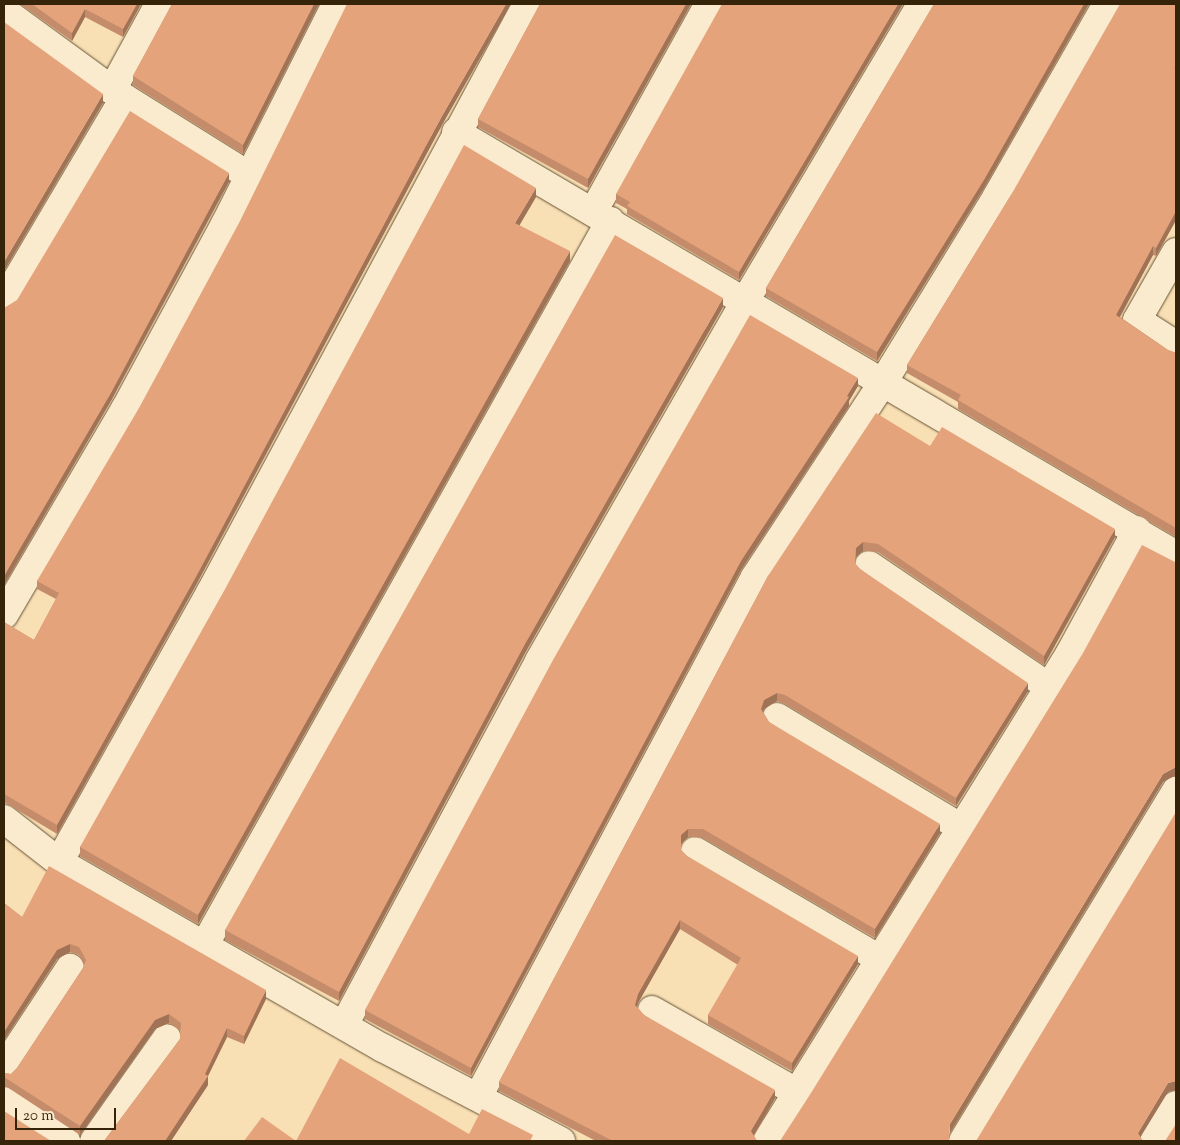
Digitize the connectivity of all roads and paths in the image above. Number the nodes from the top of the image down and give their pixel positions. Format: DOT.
graph roads {
  1 [pos="159,4"];
  2 [pos="336,4"];
  3 [pos="527,4"];
  4 [pos="709,4"];
  5 [pos="921,4"];
  6 [pos="1107,4"];
  7 [pos="4,11"];
  8 [pos="118,94"];
  9 [pos="456,132"];
  10 [pos="248,175"];
  11 [pos="602,217"];
  12 [pos="1176,252"];
  13 [pos="745,301"];
  14 [pos="4,302"];
  15 [pos="1176,345"];
  16 [pos="882,384"];
  17 [pos="1136,530"];
  18 [pos="1176,555"];
  19 [pos="869,565"];
  20 [pos="4,615"];
  21 [pos="1049,687"];
  22 [pos="777,716"];
  23 [pos="1176,791"];
  24 [pos="5,823"];
  25 [pos="962,828"];
  26 [pos="695,851"];
  27 [pos="60,862"];
  28 [pos="205,944"];
  29 [pos="880,959"];
  30 [pos="70,968"];
  31 [pos="652,1010"];
  32 [pos="344,1025"];
  33 [pos="167,1038"];
  34 [pos="4,1068"];
  35 [pos="798,1092"];
  36 [pos="478,1097"];
  37 [pos="4,1101"];
  38 [pos="1176,1105"];
  39 [pos="66,1141"];
  40 [pos="94,1141"];
  41 [pos="561,1141"];
  42 [pos="767,1141"];
  43 [pos="963,1141"];
  44 [pos="1154,1141"];
  1 -- 8 [label="street"];
  2 -- 10 [label="street"];
  3 -- 9 [label="street"];
  4 -- 11 [label="street"];
  5 -- 13 [label="street"];
  6 -- 16 [label="street"];
  7 -- 8 [label="street"];
  8 -- 10 [label="street"];
  8 -- 14 [label="street"];
  9 -- 11 [label="street"];
  9 -- 27 [label="street"];
  10 -- 20 [label="street"];
  11 -- 13 [label="street"];
  11 -- 28 [label="street"];
  12 -- 15 [label="street"];
  13 -- 16 [label="street"];
  13 -- 32 [label="street"];
  16 -- 17 [label="street"];
  16 -- 36 [label="street"];
  17 -- 18 [label="street"];
  17 -- 21 [label="street"];
  19 -- 21 [label="street"];
  21 -- 25 [label="street"];
  22 -- 25 [label="street"];
  23 -- 43 [label="street"];
  24 -- 27 [label="street"];
  25 -- 29 [label="street"];
  26 -- 29 [label="street"];
  27 -- 28 [label="street"];
  28 -- 32 [label="street"];
  29 -- 35 [label="street"];
  30 -- 34 [label="street"];
  31 -- 35 [label="street"];
  32 -- 36 [label="street"];
  33 -- 40 [label="street"];
  35 -- 42 [label="street"];
  36 -- 41 [label="street"];
  37 -- 39 [label="street"];
  38 -- 44 [label="street"];
}
